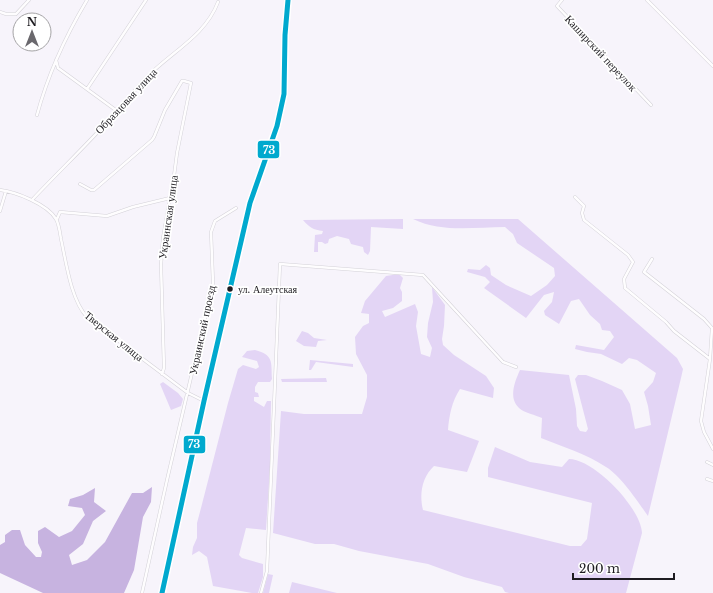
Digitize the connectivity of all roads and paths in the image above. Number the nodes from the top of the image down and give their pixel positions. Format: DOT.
graph roads {
  1 [pos="28,0"];
  2 [pos="87,0"];
  3 [pos="146,0"];
  4 [pos="288,0"];
  5 [pos="562,0"];
  6 [pos="647,0"];
  7 [pos="218,2"];
  8 [pos="0,12"];
  9 [pos="56,58"];
  10 [pos="713,66"];
  11 [pos="87,89"];
  12 [pos="651,105"];
  13 [pos="117,111"];
  14 [pos="37,115"];
  15 [pos="80,184"];
  16 [pos="0,190"];
  17 [pos="6,191"];
  18 [pos="575,196"];
  19 [pos="170,198"];
  20 [pos="32,200"];
  21 [pos="236,208"];
  22 [pos="0,211"];
  23 [pos="57,220"];
  24 [pos="652,258"];
  25 [pos="710,359"];
  26 [pos="516,367"];
  27 [pos="162,374"];
  28 [pos="188,393"];
  29 [pos="204,401"];
  30 [pos="713,449"];
  31 [pos="706,462"];
  32 [pos="713,465"];
  33 [pos="707,479"];
  34 [pos="713,481"];
  35 [pos="142,593"];
  36 [pos="162,593"];
  37 [pos="261,593"];
  1 -- 8 [label="street"];
  2 -- 9 [label="street"];
  3 -- 11 [label="street"];
  4 -- 29 [label="main road"];
  5 -- 12 [label="street, Каширский переулок"];
  6 -- 10 [label="street"];
  7 -- 13 [label="street, Образцовая улица"];
  9 -- 11 [label="street"];
  9 -- 14 [label="street"];
  11 -- 13 [label="street"];
  13 -- 20 [label="street, Образцовая улица"];
  15 -- 19 [label="street, Украинская улица"];
  16 -- 17 [label="street"];
  17 -- 20 [label="street"];
  17 -- 22 [label="street"];
  18 -- 25 [label="street"];
  19 -- 23 [label="street"];
  19 -- 27 [label="street, Украинская улица"];
  20 -- 23 [label="street"];
  21 -- 28 [label="street, Украинский проезд"];
  23 -- 27 [label="street, Тверская улица"];
  24 -- 25 [label="street"];
  25 -- 30 [label="street"];
  26 -- 37 [label="street"];
  27 -- 28 [label="street, Тверская улица"];
  28 -- 29 [label="street, Тверская улица"];
  28 -- 35 [label="street, Украинский проезд"];
  29 -- 36 [label="main road"];
  31 -- 32 [label="street"];
  33 -- 34 [label="street"];
}
